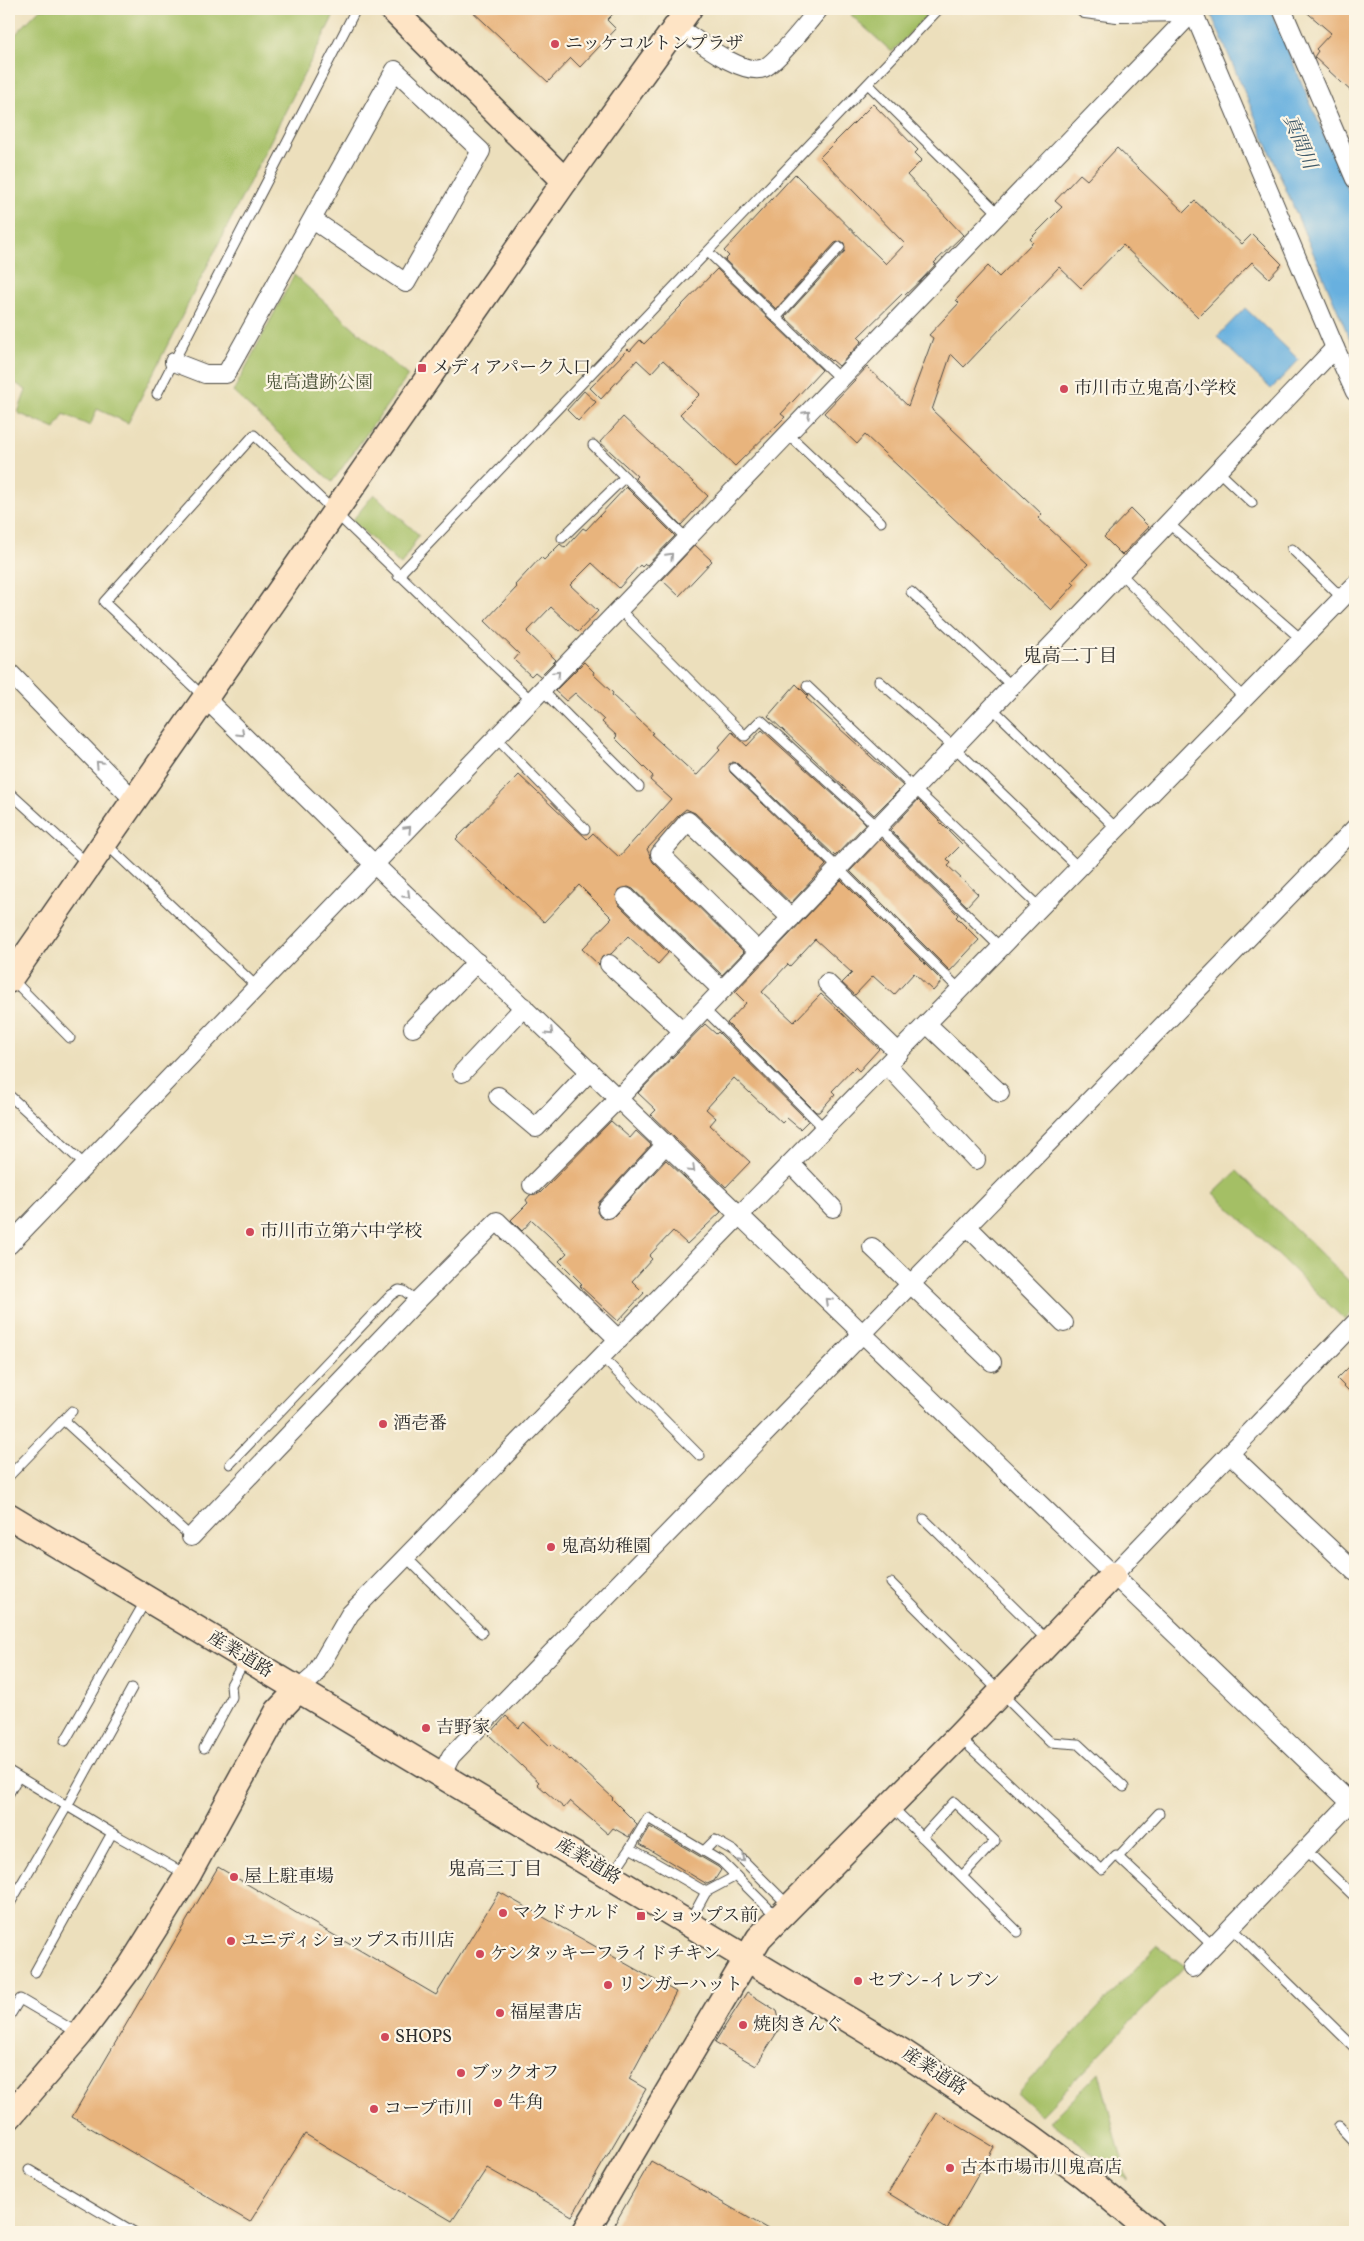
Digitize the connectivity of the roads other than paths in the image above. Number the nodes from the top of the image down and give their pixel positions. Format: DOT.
graph roads {
  1 [pos="356,9"];
  2 [pos="392,9"];
  3 [pos="819,9"];
  4 [pos="939,9"];
  5 [pos="1085,9"];
  6 [pos="1282,9"];
  7 [pos="1194,10"];
  8 [pos="683,18"];
  9 [pos="868,84"];
  10 [pos="1355,179"];
  11 [pos="565,181"];
  12 [pos="999,214"];
  13 [pos="313,220"];
  14 [pos="840,248"];
  15 [pos="708,252"];
  16 [pos="776,318"];
  17 [pos="1335,348"];
  18 [pos="174,362"];
  19 [pos="840,379"];
  20 [pos="1355,392"];
  21 [pos="157,394"];
  22 [pos="788,434"];
  23 [pos="593,445"];
  24 [pos="1218,471"];
  25 [pos="625,478"];
  26 [pos="1252,503"];
  27 [pos="336,513"];
  28 [pos="881,522"];
  29 [pos="1168,523"];
  30 [pos="562,538"];
  31 [pos="687,539"];
  32 [pos="1292,549"];
  33 [pos="1120,573"];
  34 [pos="398,576"];
  35 [pos="1355,585"];
  36 [pos="911,592"];
  37 [pos="1342,598"];
  38 [pos="620,609"];
  39 [pos="1302,639"];
  40 [pos="10,675"];
  41 [pos="879,681"];
  42 [pos="807,686"];
  43 [pos="1012,686"];
  44 [pos="537,695"];
  45 [pos="1244,698"];
  46 [pos="206,699"];
  47 [pos="992,708"];
  48 [pos="496,738"];
  49 [pos="954,747"];
  50 [pos="734,768"];
  51 [pos="639,787"];
  52 [pos="914,789"];
  53 [pos="9,792"];
  54 [pos="133,799"];
  55 [pos="878,827"];
  56 [pos="1355,828"];
  57 [pos="586,829"];
  58 [pos="1117,829"];
  59 [pos="103,842"];
  60 [pos="88,864"];
  61 [pos="374,864"];
  62 [pos="838,868"];
  63 [pos="1079,868"];
  64 [pos="626,897"];
  65 [pos="1040,908"];
  66 [pos="791,918"];
  67 [pos="1001,948"];
  68 [pos="759,952"];
  69 [pos="477,962"];
  70 [pos="609,964"];
  71 [pos="14,969"];
  72 [pos="827,983"];
  73 [pos="257,987"];
  74 [pos="722,990"];
  75 [pos="960,990"];
  76 [pos="524,1007"];
  77 [pos="704,1009"];
  78 [pos="927,1024"];
  79 [pos="413,1028"];
  80 [pos="683,1031"];
  81 [pos="70,1038"];
  82 [pos="900,1053"];
  83 [pos="887,1065"];
  84 [pos="590,1070"];
  85 [pos="462,1073"];
  86 [pos="1000,1093"];
  87 [pos="9,1095"];
  88 [pos="498,1096"];
  89 [pos="619,1098"];
  90 [pos="825,1130"];
  91 [pos="666,1144"];
  92 [pos="976,1160"];
  93 [pos="791,1164"];
  94 [pos="85,1165"];
  95 [pos="532,1186"];
  96 [pos="833,1208"];
  97 [pos="607,1209"];
  98 [pos="740,1216"];
  99 [pos="968,1227"];
  100 [pos="9,1245"];
  101 [pos="872,1247"];
  102 [pos="911,1285"];
  103 [pos="417,1301"];
  104 [pos="1064,1323"];
  105 [pos="1355,1323"];
  106 [pos="863,1334"];
  107 [pos="620,1340"];
  108 [pos="602,1357"];
  109 [pos="992,1362"];
  110 [pos="72,1411"];
  111 [pos="63,1420"];
  112 [pos="1230,1454"];
  113 [pos="700,1456"];
  114 [pos="230,1464"];
  115 [pos="9,1476"];
  116 [pos="9,1516"];
  117 [pos="924,1519"];
  118 [pos="191,1537"];
  119 [pos="406,1557"];
  120 [pos="1355,1572"];
  121 [pos="1113,1575"];
  122 [pos="891,1583"];
  123 [pos="147,1598"];
  124 [pos="482,1633"];
  125 [pos="1049,1642"];
  126 [pos="246,1658"];
  127 [pos="132,1688"];
  128 [pos="298,1690"];
  129 [pos="1000,1693"];
  130 [pos="959,1736"];
  131 [pos="65,1741"];
  132 [pos="204,1748"];
  133 [pos="9,1771"];
  134 [pos="442,1774"];
  135 [pos="18,1777"];
  136 [pos="1124,1787"];
  137 [pos="9,1793"];
  138 [pos="1354,1802"];
  139 [pos="67,1806"];
  140 [pos="890,1806"];
  141 [pos="1159,1813"];
  142 [pos="112,1833"];
  143 [pos="922,1837"];
  144 [pos="630,1848"];
  145 [pos="1306,1850"];
  146 [pos="704,1851"];
  147 [pos="1118,1857"];
  148 [pos="188,1875"];
  149 [pos="611,1876"];
  150 [pos="736,1876"];
  151 [pos="962,1876"];
  152 [pos="706,1892"];
  153 [pos="1355,1897"];
  154 [pos="9,1905"];
  155 [pos="784,1912"];
  156 [pos="689,1922"];
  157 [pos="1231,1928"];
  158 [pos="1018,1932"];
  159 [pos="1213,1946"];
  160 [pos="747,1957"];
  161 [pos="1192,1968"];
  162 [pos="35,1972"];
  163 [pos="9,2017"];
  164 [pos="80,2034"];
  165 [pos="1355,2048"];
  166 [pos="9,2117"];
  167 [pos="1338,2126"];
  168 [pos="1355,2143"];
  169 [pos="28,2170"];
  170 [pos="134,2232"];
  171 [pos="585,2232"];
  172 [pos="1151,2232"];
  1 -- 18 [label="lane"];
  2 -- 11 [label="street"];
  3 -- 8 [label="street"];
  4 -- 9 [label="lane"];
  5 -- 7 [label="street"];
  6 -- 10 [label="street"];
  7 -- 12 [label="street"];
  7 -- 17 [label="street"];
  8 -- 11 [label="street"];
  9 -- 12 [label="lane"];
  9 -- 15 [label="lane"];
  11 -- 27 [label="street"];
  12 -- 19 [label="street"];
  13 -- 13 [label="street"];
  13 -- 18 [label="street"];
  14 -- 16 [label="lane"];
  15 -- 16 [label="lane"];
  15 -- 34 [label="lane"];
  16 -- 19 [label="lane"];
  17 -- 20 [label="street"];
  17 -- 24 [label="street"];
  18 -- 21 [label="lane"];
  22 -- 19 [label="street, one-way"];
  22 -- 28 [label="lane"];
  22 -- 31 [label="street"];
  23 -- 25 [label="lane"];
  24 -- 26 [label="lane"];
  24 -- 29 [label="street"];
  25 -- 30 [label="lane"];
  25 -- 31 [label="lane"];
  27 -- 34 [label="lane"];
  27 -- 46 [label="street"];
  27 -- 46 [label="lane"];
  29 -- 33 [label="street"];
  29 -- 39 [label="lane"];
  38 -- 31 [label="street, one-way"];
  32 -- 37 [label="lane"];
  33 -- 43 [label="street"];
  33 -- 45 [label="lane"];
  34 -- 44 [label="lane"];
  35 -- 37 [label="street"];
  36 -- 43 [label="lane"];
  37 -- 39 [label="street"];
  44 -- 38 [label="street, one-way"];
  38 -- 55 [label="lane"];
  39 -- 45 [label="street"];
  54 -- 40 [label="street, one-way"];
  41 -- 49 [label="lane"];
  42 -- 52 [label="lane"];
  43 -- 47 [label="street"];
  44 -- 48 [label="street"];
  44 -- 51 [label="lane"];
  45 -- 58 [label="street"];
  46 -- 54 [label="street"];
  46 -- 61 [label="street, one-way"];
  47 -- 49 [label="street"];
  47 -- 58 [label="lane"];
  48 -- 57 [label="lane"];
  61 -- 48 [label="street, one-way"];
  49 -- 52 [label="street"];
  49 -- 63 [label="lane"];
  50 -- 62 [label="lane"];
  52 -- 55 [label="street"];
  52 -- 65 [label="lane"];
  53 -- 60 [label="lane"];
  54 -- 59 [label="street"];
  55 -- 62 [label="street"];
  55 -- 67 [label="lane"];
  56 -- 99 [label="street"];
  58 -- 63 [label="street"];
  59 -- 60 [label="street"];
  59 -- 73 [label="lane"];
  60 -- 71 [label="street"];
  61 -- 69 [label="street, one-way"];
  61 -- 73 [label="street"];
  62 -- 66 [label="street"];
  62 -- 75 [label="lane"];
  63 -- 65 [label="street"];
  64 -- 74 [label="street"];
  65 -- 67 [label="street"];
  66 -- 68 [label="street"];
  66 -- 68 [label="street"];
  67 -- 75 [label="street"];
  68 -- 74 [label="street"];
  69 -- 76 [label="street"];
  69 -- 79 [label="street"];
  70 -- 80 [label="street"];
  71 -- 81 [label="lane"];
  72 -- 82 [label="street"];
  73 -- 94 [label="street"];
  74 -- 77 [label="street"];
  75 -- 78 [label="street"];
  76 -- 84 [label="street, one-way"];
  76 -- 85 [label="street"];
  77 -- 80 [label="street"];
  77 -- 90 [label="lane"];
  78 -- 82 [label="street"];
  78 -- 86 [label="street"];
  80 -- 89 [label="street"];
  82 -- 83 [label="street"];
  83 -- 90 [label="street"];
  83 -- 92 [label="street"];
  84 -- 88 [label="street"];
  84 -- 89 [label="street"];
  87 -- 94 [label="lane"];
  89 -- 91 [label="street"];
  89 -- 95 [label="street"];
  90 -- 93 [label="street"];
  91 -- 97 [label="street"];
  91 -- 98 [label="street, one-way"];
  93 -- 96 [label="street"];
  93 -- 98 [label="street"];
  94 -- 100 [label="street"];
  106 -- 98 [label="street, one-way"];
  98 -- 107 [label="street"];
  99 -- 102 [label="street"];
  99 -- 104 [label="street"];
  101 -- 102 [label="street"];
  102 -- 106 [label="street"];
  102 -- 109 [label="street"];
  103 -- 107 [label="street"];
  103 -- 114 [label="lane"];
  103 -- 118 [label="street"];
  105 -- 112 [label="street"];
  106 -- 121 [label="street"];
  106 -- 134 [label="street"];
  107 -- 108 [label="street"];
  108 -- 113 [label="lane"];
  108 -- 119 [label="street"];
  110 -- 111 [label="lane"];
  111 -- 115 [label="lane"];
  111 -- 118 [label="lane"];
  112 -- 120 [label="street"];
  112 -- 121 [label="street"];
  116 -- 123 [label="street, 産業道路"];
  117 -- 125 [label="lane"];
  119 -- 124 [label="lane"];
  119 -- 128 [label="street"];
  121 -- 125 [label="street"];
  121 -- 138 [label="street"];
  122 -- 129 [label="lane"];
  123 -- 126 [label="street, 産業道路"];
  123 -- 131 [label="lane"];
  125 -- 129 [label="street"];
  126 -- 128 [label="street, 産業道路"];
  126 -- 132 [label="lane"];
  127 -- 139 [label="lane"];
  128 -- 134 [label="street, 産業道路"];
  128 -- 148 [label="street"];
  129 -- 130 [label="street"];
  129 -- 136 [label="lane"];
  130 -- 140 [label="street"];
  130 -- 147 [label="lane"];
  133 -- 135 [label="lane"];
  134 -- 149 [label="street, 産業道路"];
  135 -- 137 [label="lane"];
  135 -- 139 [label="lane"];
  138 -- 145 [label="street"];
  139 -- 142 [label="lane"];
  139 -- 154 [label="lane"];
  140 -- 143 [label="lane"];
  140 -- 155 [label="street"];
  141 -- 147 [label="lane"];
  142 -- 148 [label="lane"];
  142 -- 162 [label="lane"];
  143 -- 151 [label="lane"];
  143 -- 151 [label="lane"];
  144 -- 146 [label="lane"];
  144 -- 149 [label="lane"];
  144 -- 152 [label="lane"];
  145 -- 153 [label="lane"];
  145 -- 157 [label="street"];
  146 -- 150 [label="lane"];
  146 -- 155 [label="lane, one-way"];
  147 -- 159 [label="lane"];
  148 -- 164 [label="street"];
  149 -- 156 [label="street, 産業道路"];
  150 -- 152 [label="lane"];
  150 -- 155 [label="lane"];
  151 -- 158 [label="lane"];
  152 -- 156 [label="lane"];
  155 -- 160 [label="street"];
  156 -- 160 [label="street, 産業道路"];
  157 -- 159 [label="street"];
  157 -- 165 [label="lane"];
  159 -- 161 [label="street"];
  160 -- 171 [label="street"];
  160 -- 172 [label="street, 産業道路"];
  163 -- 164 [label="lane"];
  164 -- 166 [label="street"];
  167 -- 168 [label="lane"];
  169 -- 170 [label="lane"];
}
